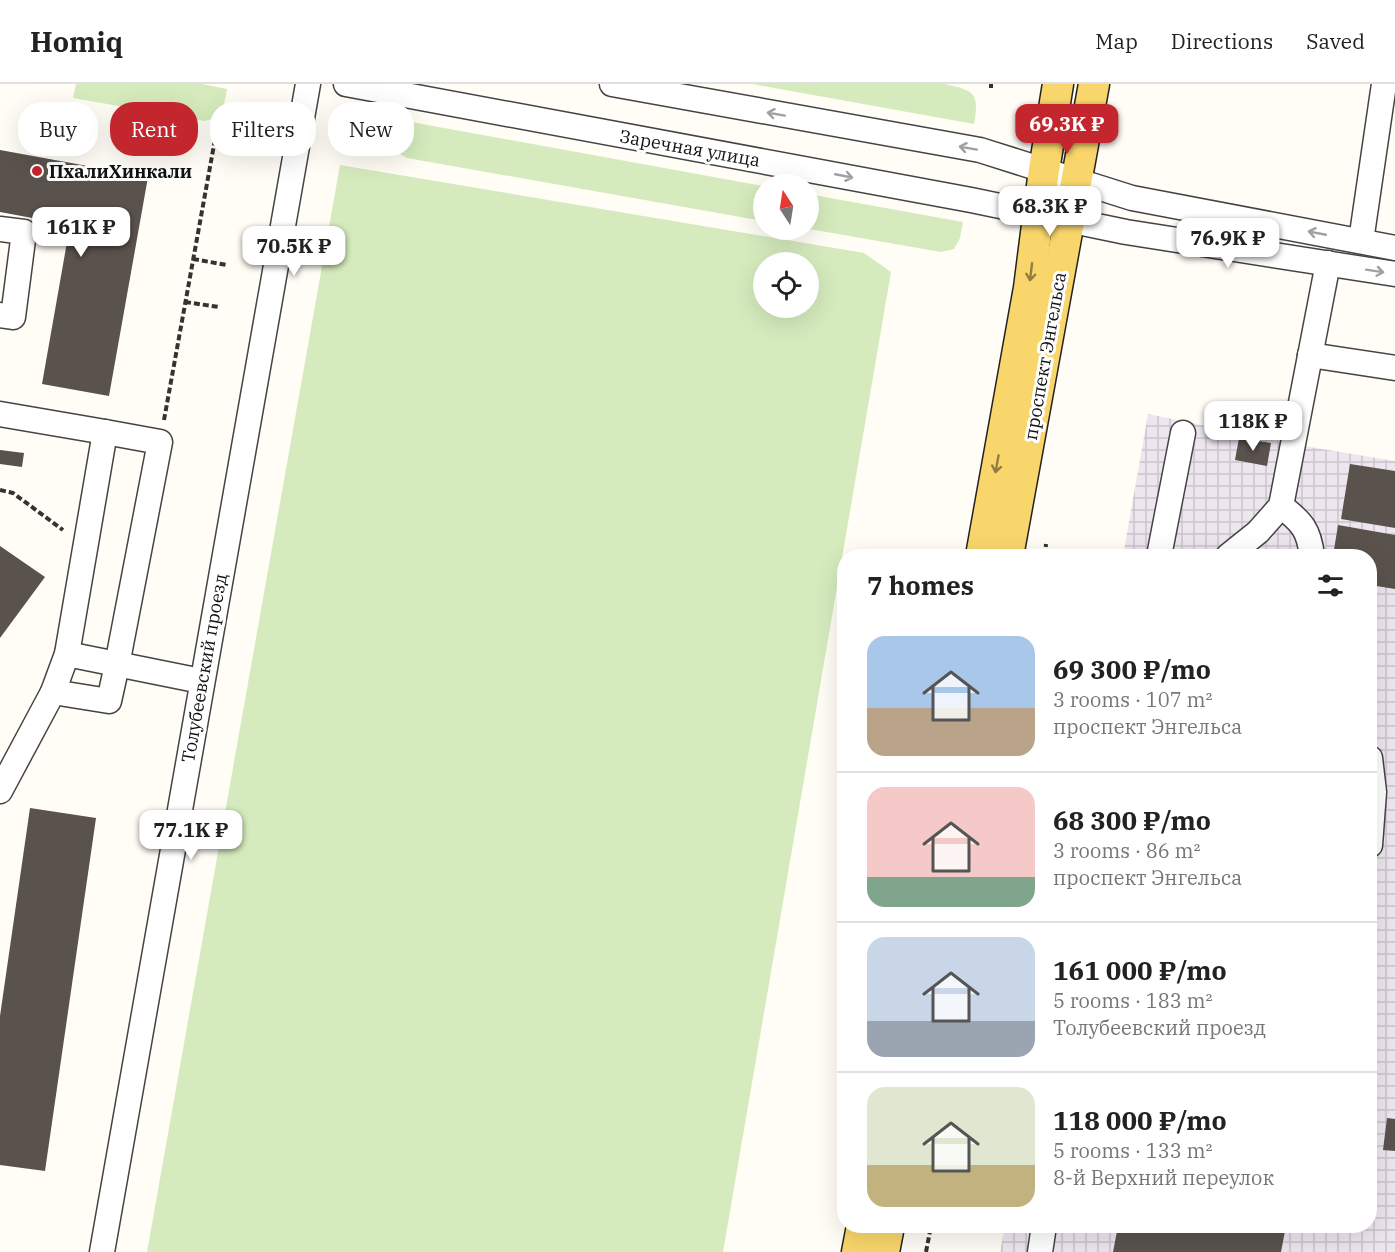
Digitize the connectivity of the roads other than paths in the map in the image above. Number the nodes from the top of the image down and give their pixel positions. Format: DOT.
graph roads {
  1 [pos="308,84"];
  2 [pos="346,84"];
  3 [pos="612,84"];
  4 [pos="1058,84"];
  5 [pos="1094,84"];
  6 [pos="1384,84"];
  7 [pos="1044,170"];
  8 [pos="1076,180"];
  9 [pos="1039,214"];
  10 [pos="1069,220"];
  11 [pos="0,229"];
  12 [pos="1361,241"];
  13 [pos="1395,248"];
  14 [pos="1328,263"];
  15 [pos="1395,274"];
  16 [pos="0,315"];
  17 [pos="1310,355"];
  18 [pos="1395,368"];
  19 [pos="0,414"];
  20 [pos="105,432"];
  21 [pos="1183,433"];
  22 [pos="1281,506"];
  23 [pos="982,549"];
  24 [pos="1009,549"];
  25 [pos="1160,549"];
  26 [pos="1236,549"];
  27 [pos="1311,549"];
  28 [pos="67,654"];
  29 [pos="117,664"];
  30 [pos="201,681"];
  31 [pos="52,692"];
  32 [pos="0,791"];
  33 [pos="861,1233"];
  34 [pos="888,1233"];
  35 [pos="1043,1233"];
  36 [pos="102,1252"];
  37 [pos="857,1252"];
  38 [pos="884,1252"];
  39 [pos="1040,1252"];
  1 -- 30 [label="street, Толубеевский проезд"];
  2 -- 9 [label="street, Заречная улица, one-way"];
  7 -- 3 [label="street, one-way"];
  4 -- 7 [label="main road, проспект Энгельса"];
  5 -- 8 [label="main road, проспект Энгельса"];
  6 -- 12 [label="street"];
  7 -- 8 [label="street"];
  7 -- 9 [label="main road, проспект Энгельса"];
  8 -- 10 [label="main road, проспект Энгельса"];
  12 -- 8 [label="street, one-way"];
  9 -- 10 [label="street, Заречная улица"];
  9 -- 23 [label="main road, проспект Энгельса, one-way"];
  10 -- 14 [label="street, Заречная улица"];
  10 -- 24 [label="main road, проспект Энгельса"];
  11 -- 16 [label="street"];
  12 -- 13 [label="street"];
  14 -- 15 [label="street, Заречная улица, one-way"];
  14 -- 17 [label="street"];
  17 -- 18 [label="street"];
  17 -- 22 [label="street"];
  19 -- 20 [label="street"];
  20 -- 28 [label="street"];
  20 -- 29 [label="street"];
  21 -- 25 [label="street"];
  22 -- 26 [label="street"];
  22 -- 27 [label="street"];
  28 -- 29 [label="street"];
  28 -- 31 [label="street"];
  29 -- 30 [label="street"];
  29 -- 31 [label="street"];
  30 -- 36 [label="street, Толубеевский проезд"];
  31 -- 32 [label="street"];
  33 -- 37 [label="main road"];
  34 -- 38 [label="main road"];
  35 -- 39 [label="street"];
}
